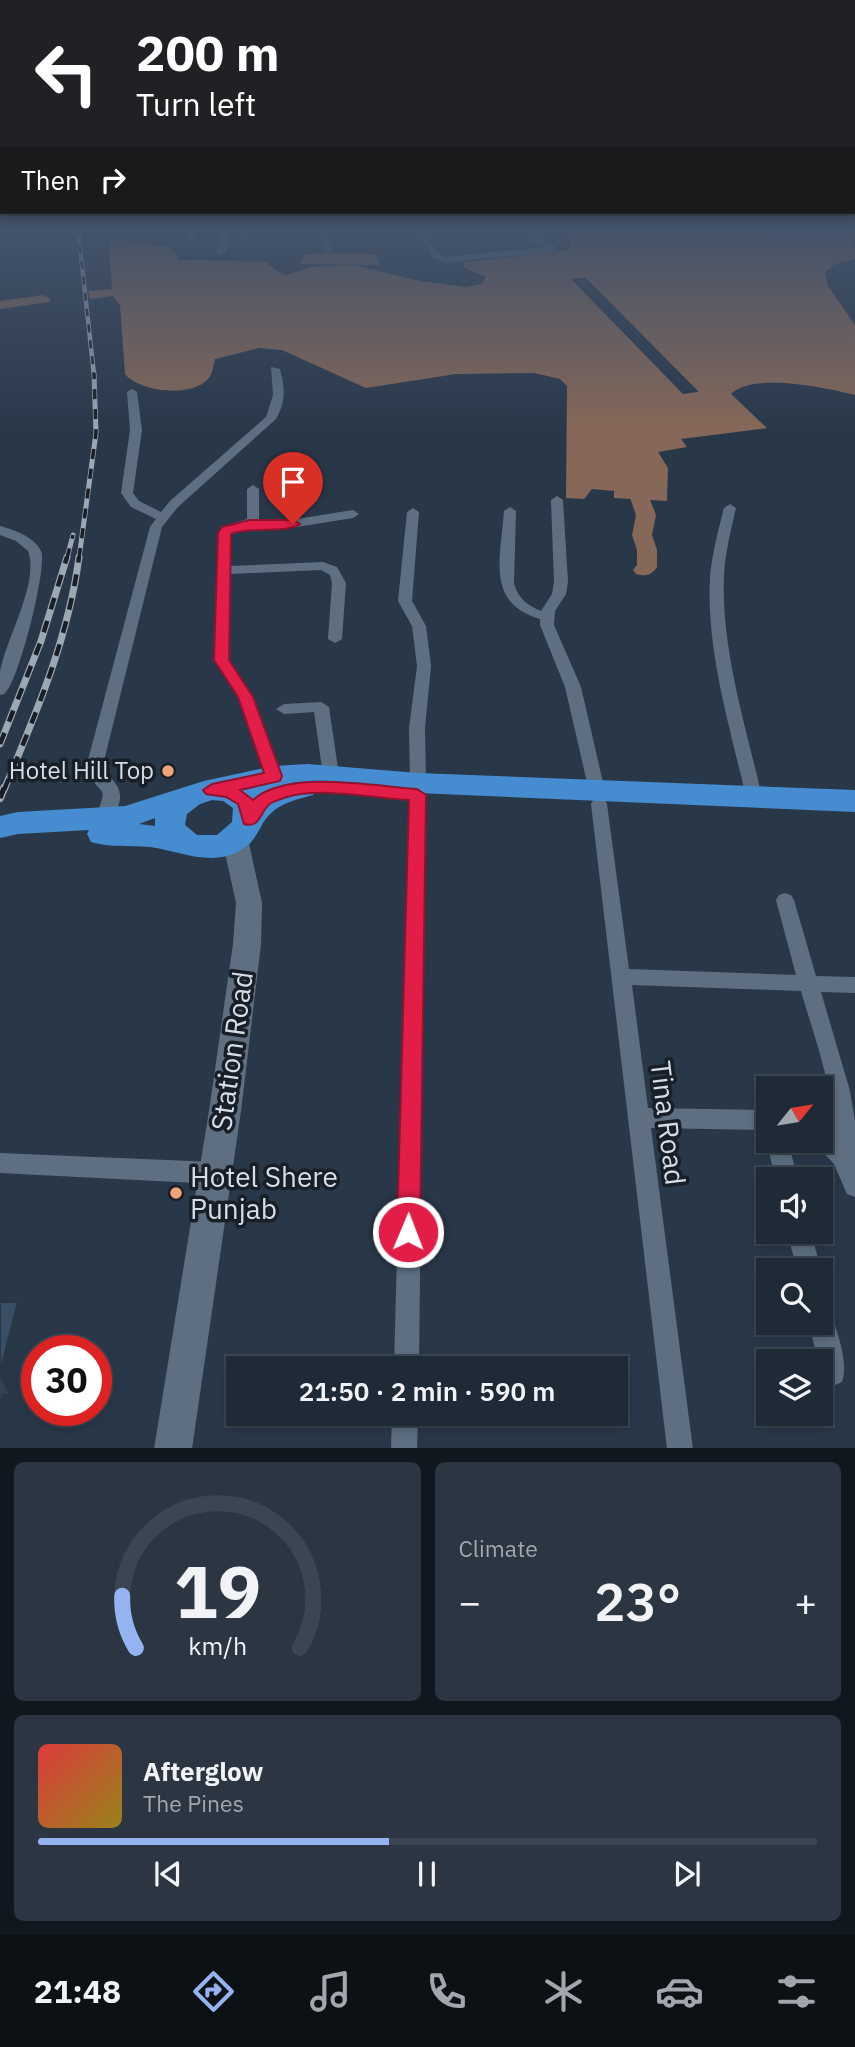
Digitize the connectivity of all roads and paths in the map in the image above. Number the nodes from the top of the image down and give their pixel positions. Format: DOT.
graph roads {
  1 [pos="275,369"];
  2 [pos="132,392"];
  3 [pos="253,489"];
  4 [pos="557,500"];
  5 [pos="730,508"];
  6 [pos="510,511"];
  7 [pos="413,512"];
  8 [pos="353,514"];
  9 [pos="162,517"];
  10 [pos="250,524"];
  11 [pos="0,530"];
  12 [pos="224,570"];
  13 [pos="547,617"];
  14 [pos="335,639"];
  15 [pos="0,690"];
  16 [pos="284,709"];
  17 [pos="331,775"];
  18 [pos="274,776"];
  19 [pos="418,789"];
  20 [pos="202,792"];
  21 [pos="598,797"];
  22 [pos="754,797"];
  23 [pos="855,801"];
  24 [pos="855,813"];
  25 [pos="104,820"];
  26 [pos="1,827"];
  27 [pos="243,829"];
  28 [pos="194,847"];
  29 [pos="785,900"];
  30 [pos="619,977"];
  31 [pos="808,982"];
  32 [pos="855,985"];
  33 [pos="637,1118"];
  34 [pos="756,1119"];
  35 [pos="833,1148"];
  36 [pos="842,1157"];
  37 [pos="0,1163"];
  38 [pos="215,1174"];
  39 [pos="855,1186"];
  40 [pos="824,1335"];
  41 [pos="406,1356"];
  42 [pos="834,1373"];
  43 [pos="405,1426"];
  44 [pos="173,1448"];
  45 [pos="404,1448"];
  46 [pos="680,1448"];
  1 -- 9 [label="street"];
  2 -- 9 [label="street"];
  3 -- 10 [label="street"];
  4 -- 13 [label="street"];
  5 -- 22 [label="street"];
  6 -- 13 [label="street"];
  7 -- 19 [label="street"];
  8 -- 10 [label="street"];
  9 -- 25 [label="street"];
  10 -- 12 [label="street"];
  11 -- 15 [label="street"];
  12 -- 14 [label="street"];
  12 -- 18 [label="street"];
  13 -- 21 [label="street, Tina Road"];
  16 -- 17 [label="street"];
  17 -- 18 [label="highway"];
  17 -- 19 [label="highway"];
  18 -- 20 [label="highway"];
  19 -- 21 [label="highway"];
  19 -- 27 [label="highway"];
  19 -- 41 [label="street"];
  20 -- 25 [label="highway"];
  20 -- 27 [label="highway"];
  20 -- 28 [label="highway"];
  21 -- 22 [label="highway"];
  21 -- 24 [label="highway"];
  21 -- 30 [label="street, Tina Road"];
  22 -- 23 [label="highway"];
  25 -- 26 [label="highway"];
  26 -- 28 [label="highway"];
  27 -- 28 [label="highway"];
  27 -- 38 [label="street, Station Road"];
  29 -- 31 [label="street"];
  30 -- 31 [label="street"];
  30 -- 33 [label="street, Tina Road"];
  31 -- 32 [label="street"];
  31 -- 36 [label="street"];
  33 -- 34 [label="street"];
  33 -- 46 [label="street, Tina Road"];
  35 -- 36 [label="street"];
  36 -- 39 [label="street"];
  37 -- 38 [label="street"];
  38 -- 44 [label="street, Station Road"];
  40 -- 42 [label="street"];
  43 -- 45 [label="street"];
}
